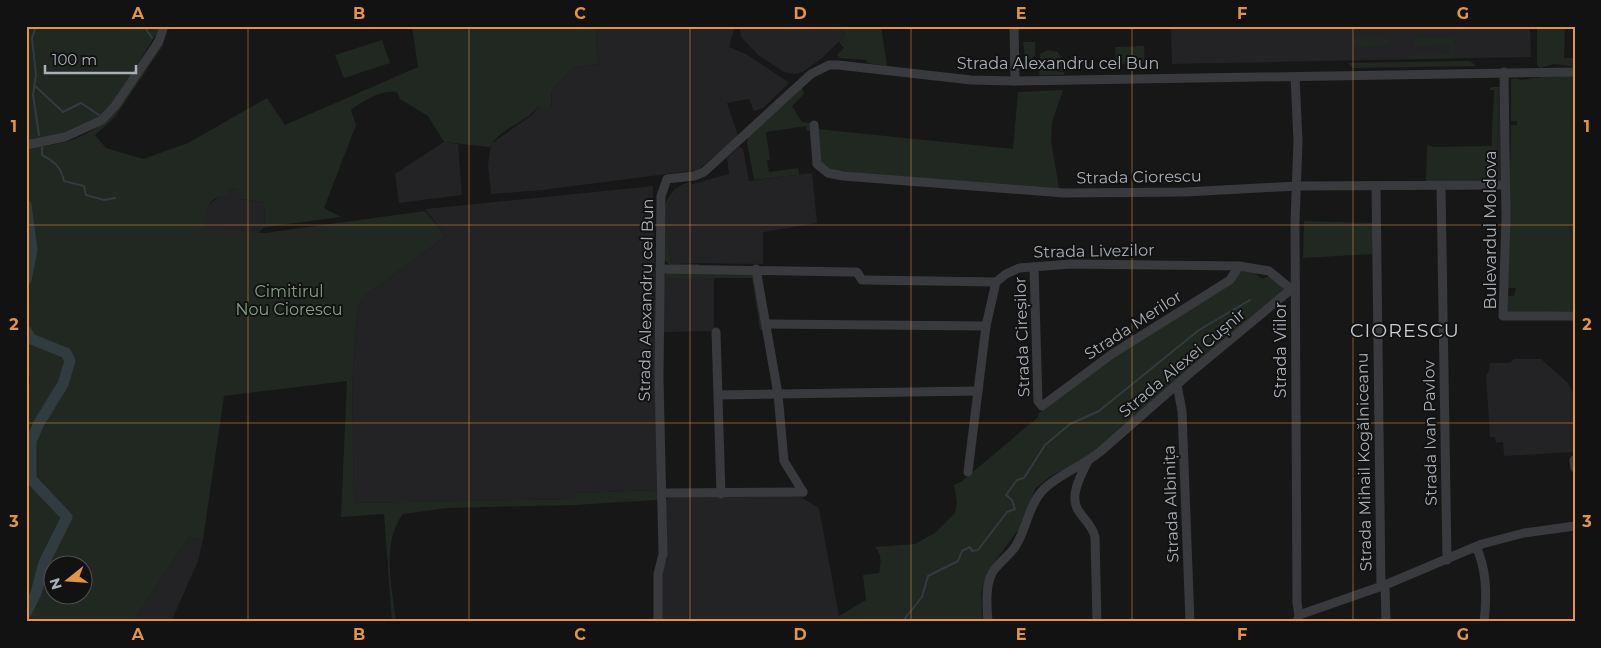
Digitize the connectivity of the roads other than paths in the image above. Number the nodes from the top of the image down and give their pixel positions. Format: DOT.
graph roads {
  1 [pos="164,26"];
  2 [pos="1014,26"];
  3 [pos="1504,72"];
  4 [pos="1575,72"];
  5 [pos="1295,77"];
  6 [pos="1016,80"];
  7 [pos="814,125"];
  8 [pos="26,145"];
  9 [pos="1505,185"];
  10 [pos="1297,186"];
  11 [pos="1376,186"];
  12 [pos="1442,186"];
  13 [pos="1239,266"];
  14 [pos="1034,267"];
  15 [pos="660,269"];
  16 [pos="756,269"];
  17 [pos="996,282"];
  18 [pos="1293,288"];
  19 [pos="1575,316"];
  20 [pos="767,324"];
  21 [pos="986,326"];
  22 [pos="716,332"];
  23 [pos="1177,385"];
  24 [pos="978,391"];
  25 [pos="778,394"];
  26 [pos="719,395"];
  27 [pos="1040,405"];
  28 [pos="1088,462"];
  29 [pos="968,472"];
  30 [pos="662,493"];
  31 [pos="721,494"];
  32 [pos="1575,526"];
  33 [pos="1476,547"];
  34 [pos="1447,560"];
  35 [pos="1383,586"];
  36 [pos="1298,618"];
  37 [pos="658,622"];
  38 [pos="988,622"];
  39 [pos="1097,622"];
  40 [pos="1190,622"];
  41 [pos="1386,622"];
  42 [pos="1484,622"];
  1 -- 8 [label="street"];
  2 -- 6 [label="street"];
  3 -- 4 [label="street, Strada Alexandru cel Bun"];
  3 -- 5 [label="street, Strada Alexandru cel Bun"];
  3 -- 9 [label="street, Bulevardul Moldova"];
  5 -- 6 [label="street, Strada Alexandru cel Bun"];
  5 -- 10 [label="street, Strada Viilor"];
  6 -- 15 [label="street, Strada Alexandru cel Bun"];
  7 -- 10 [label="street, Strada Ciorescu"];
  9 -- 12 [label="street, Strada Ciorescu"];
  9 -- 19 [label="street, Bulevardul Moldova"];
  10 -- 11 [label="street, Strada Ciorescu"];
  10 -- 18 [label="street, Strada Viilor"];
  11 -- 12 [label="street, Strada Ciorescu"];
  11 -- 35 [label="street, Strada Mihail Kogălniceanu"];
  12 -- 34 [label="street, Strada Ivan Pavlov"];
  13 -- 14 [label="street, Strada Livezilor"];
  13 -- 18 [label="street, Strada Livezilor"];
  13 -- 27 [label="street, Strada Merilor"];
  14 -- 17 [label="street, Strada Livezilor"];
  14 -- 27 [label="street, Strada Cireșilor"];
  15 -- 16 [label="street"];
  15 -- 30 [label="street, Strada Alexandru cel Bun"];
  16 -- 17 [label="street"];
  16 -- 20 [label="street"];
  17 -- 21 [label="street"];
  18 -- 23 [label="street, Strada Alexei Cușnir"];
  18 -- 36 [label="street, Strada Viilor"];
  20 -- 21 [label="street"];
  20 -- 25 [label="street"];
  21 -- 24 [label="street"];
  22 -- 26 [label="street"];
  23 -- 28 [label="street, Strada Alexei Cușnir"];
  23 -- 40 [label="street, Strada Albinița"];
  24 -- 25 [label="street"];
  24 -- 29 [label="street"];
  25 -- 26 [label="street"];
  25 -- 31 [label="street"];
  26 -- 31 [label="street"];
  28 -- 38 [label="street"];
  28 -- 39 [label="street"];
  30 -- 31 [label="street"];
  30 -- 37 [label="street, Strada Alexandru cel Bun"];
  32 -- 33 [label="street"];
  33 -- 34 [label="street"];
  33 -- 42 [label="street"];
  34 -- 35 [label="street"];
  35 -- 36 [label="street"];
  35 -- 41 [label="street, Strada Mihail Kogălniceanu"];
}
